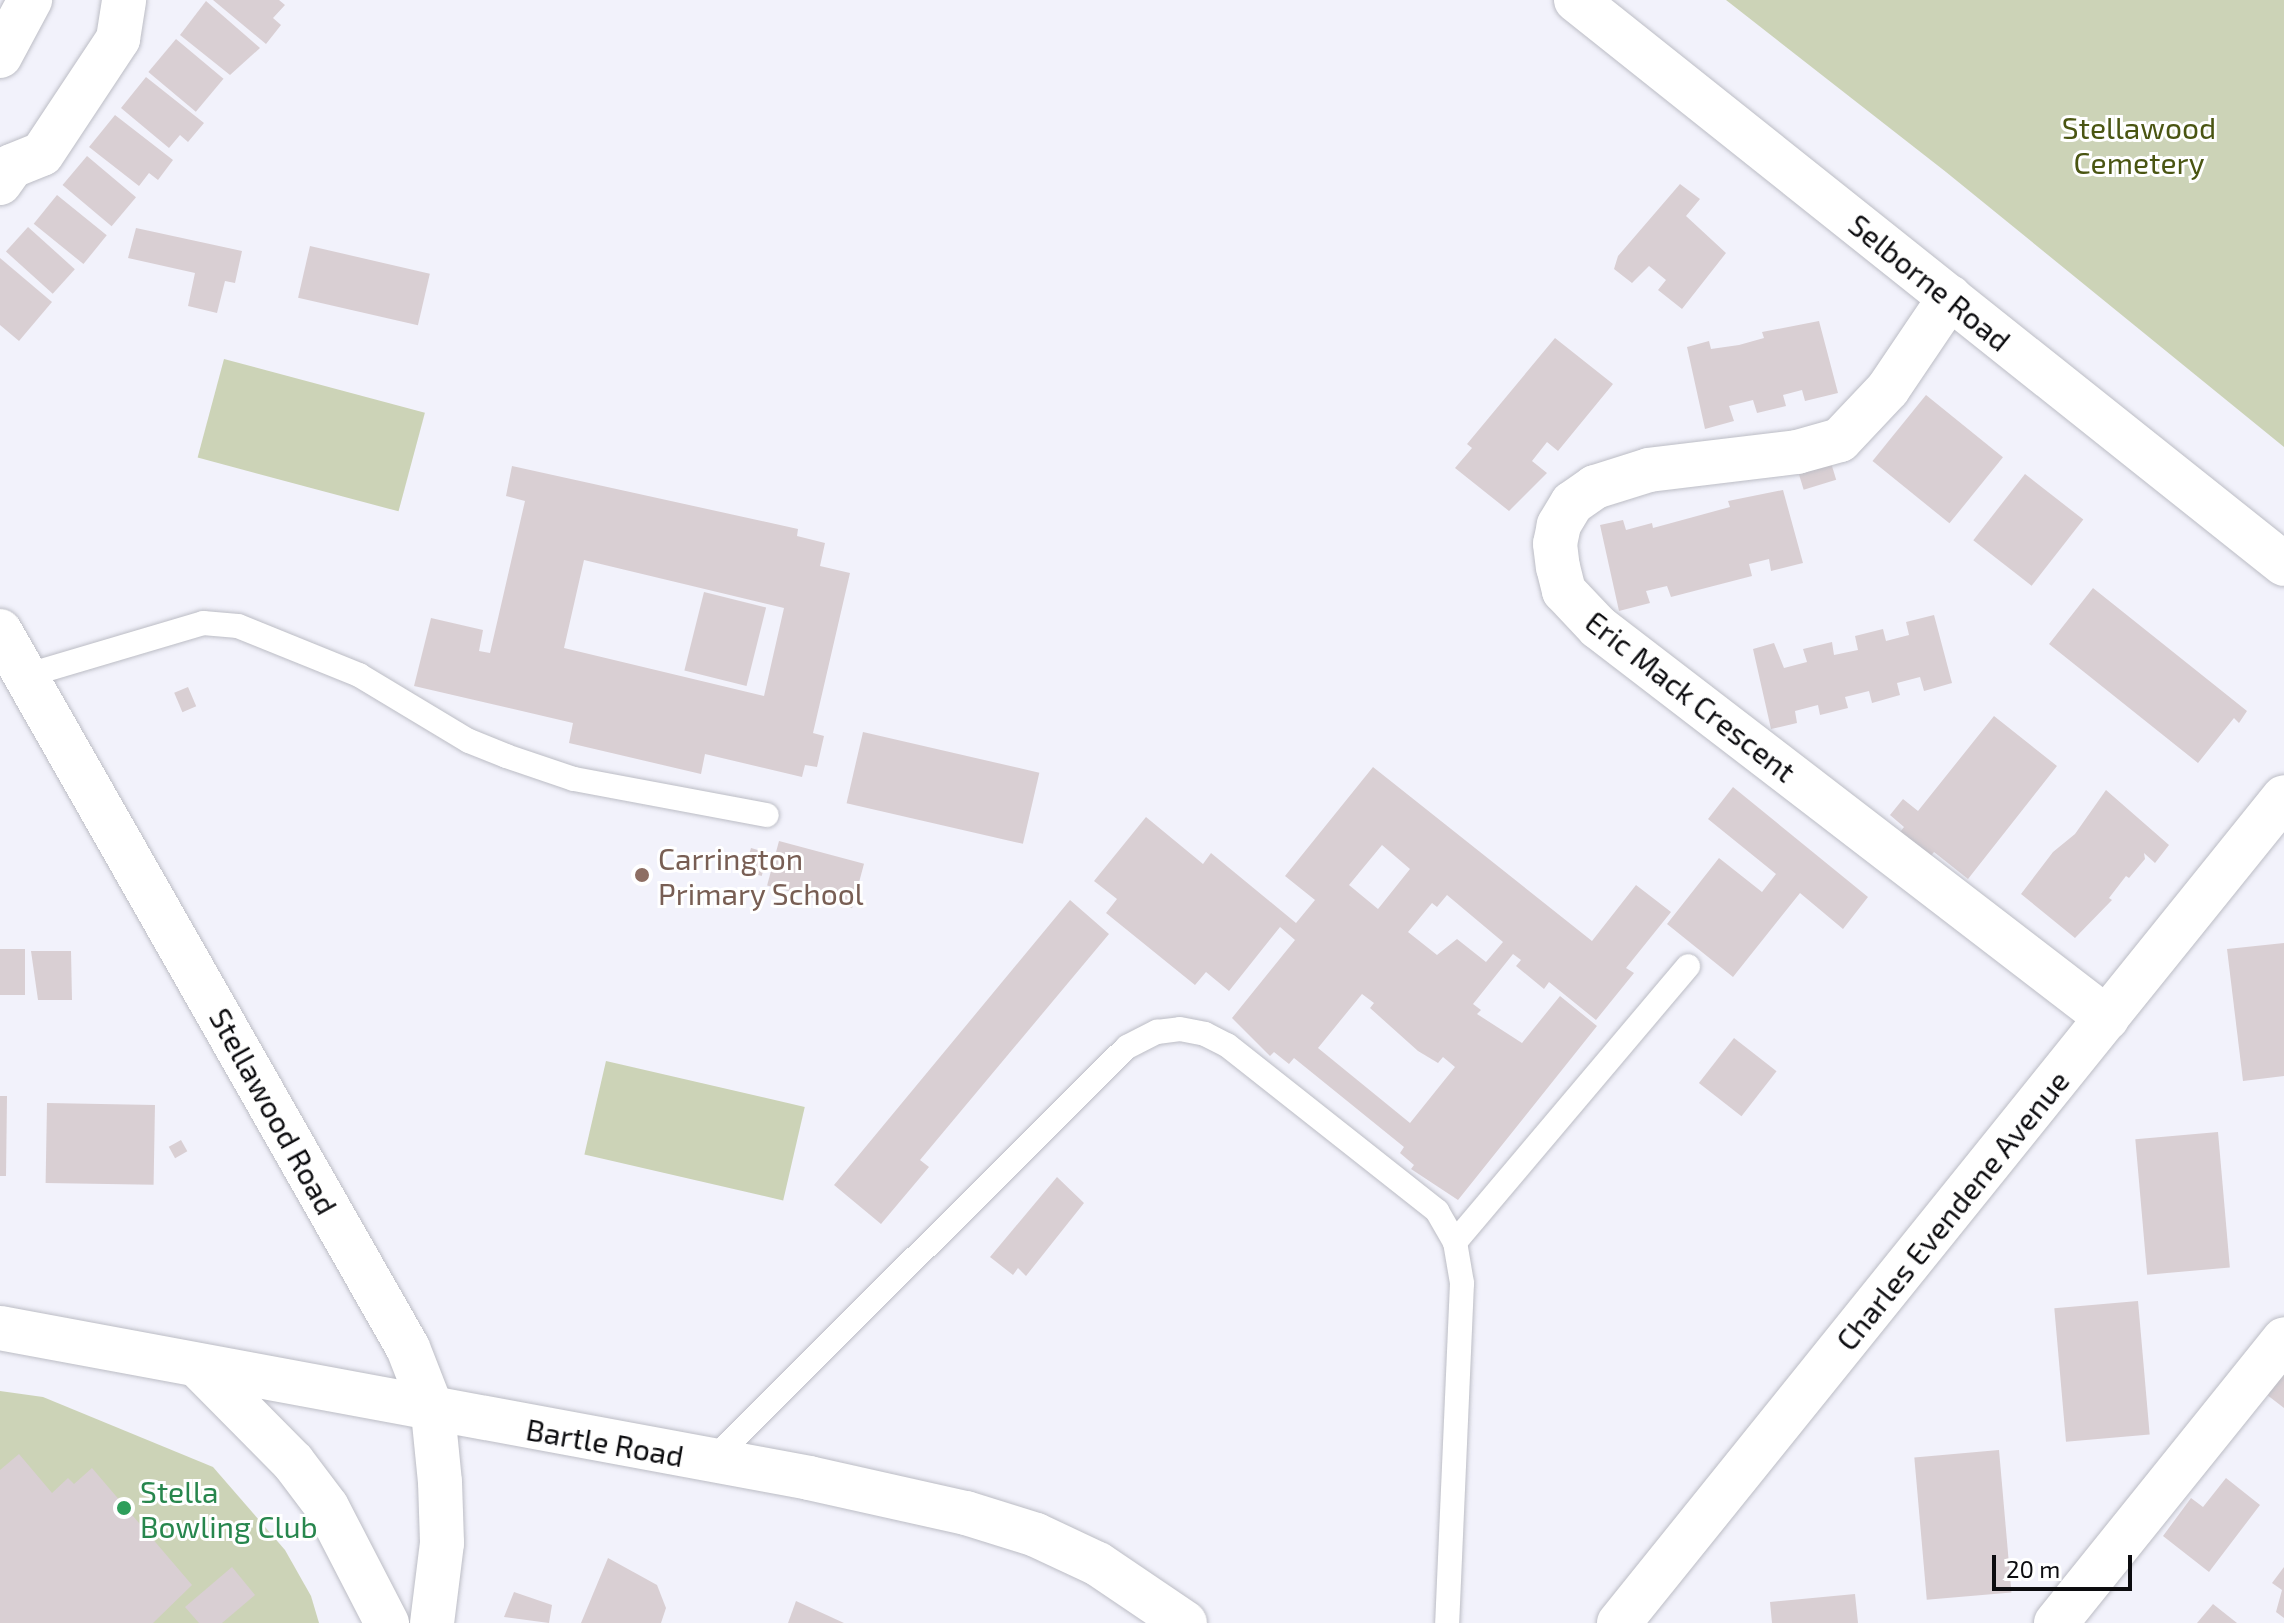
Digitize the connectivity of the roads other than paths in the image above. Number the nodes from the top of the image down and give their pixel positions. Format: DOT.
graph roads {
  1 [pos="30,0"];
  2 [pos="124,0"];
  3 [pos="1576,0"];
  4 [pos="0,56"];
  5 [pos="4,163"];
  6 [pos="1950,297"];
  7 [pos="2284,564"];
  8 [pos="0,631"];
  9 [pos="28,675"];
  10 [pos="2284,797"];
  11 [pos="767,815"];
  12 [pos="1688,966"];
  13 [pos="2107,1018"];
  14 [pos="1455,1242"];
  15 [pos="0,1328"];
  16 [pos="2284,1339"];
  17 [pos="198,1366"];
  18 [pos="433,1412"];
  19 [pos="711,1461"];
  20 [pos="387,1623"];
  21 [pos="432,1623"];
  22 [pos="1185,1623"];
  23 [pos="1447,1623"];
  24 [pos="1619,1623"];
  25 [pos="2056,1623"];
  1 -- 4 [label="street"];
  2 -- 5 [label="street"];
  3 -- 6 [label="street, Selborne Road"];
  6 -- 7 [label="street, Selborne Road"];
  6 -- 13 [label="street, Eric Mack Crescent"];
  8 -- 9 [label="street, Stellawood Road"];
  9 -- 11 [label="lane"];
  9 -- 18 [label="street, Stellawood Road"];
  10 -- 13 [label="street, Charles Evendene Avenue"];
  12 -- 14 [label="lane"];
  13 -- 24 [label="street, Charles Evendene Avenue"];
  14 -- 19 [label="lane"];
  14 -- 23 [label="lane"];
  15 -- 17 [label="street, Bartle Road"];
  16 -- 25 [label="street"];
  17 -- 18 [label="street, Bartle Road"];
  17 -- 20 [label="street"];
  18 -- 19 [label="street, Bartle Road"];
  18 -- 21 [label="street, Stellawood Road"];
  19 -- 22 [label="street, Bartle Road"];
}
